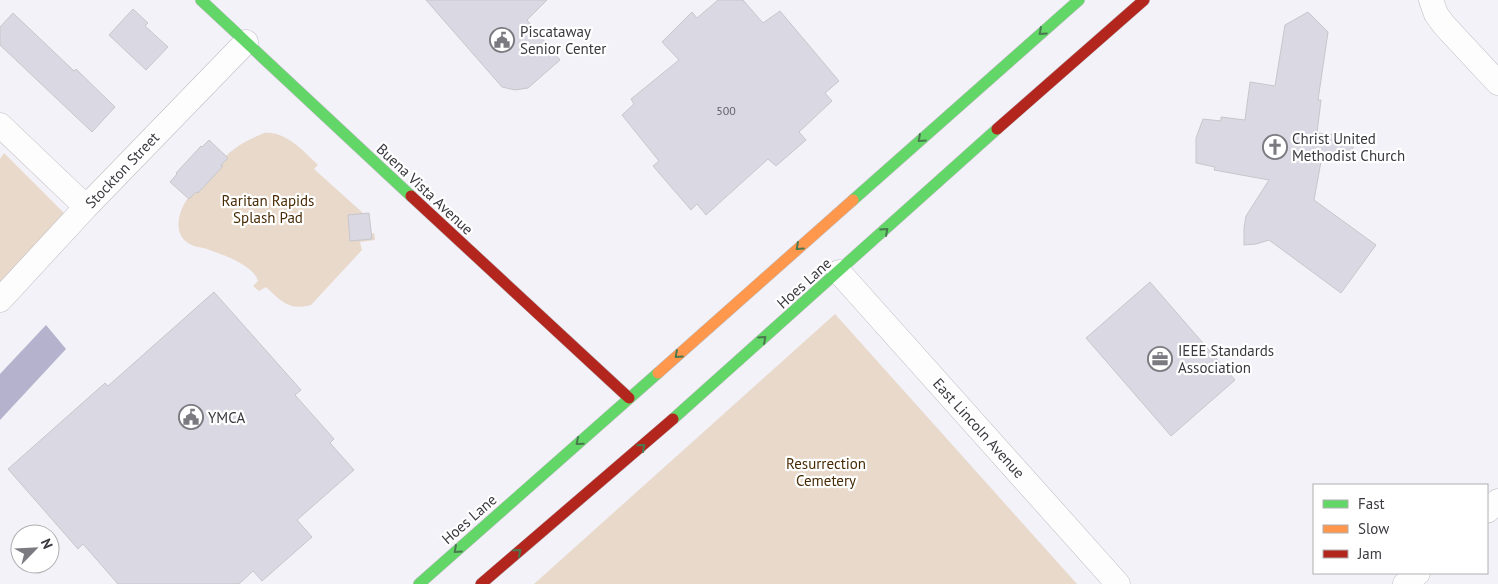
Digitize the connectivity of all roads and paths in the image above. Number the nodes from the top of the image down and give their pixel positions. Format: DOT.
graph roads {
  1 [pos="201,0"];
  2 [pos="1079,0"];
  3 [pos="1144,0"];
  4 [pos="1431,0"];
  5 [pos="246,42"];
  6 [pos="1498,83"];
  7 [pos="0,125"];
  8 [pos="86,207"];
  9 [pos="840,272"];
  10 [pos="0,300"];
  11 [pos="629,398"];
  12 [pos="1498,501"];
  13 [pos="1488,510"];
  14 [pos="1417,574"];
  15 [pos="419,584"];
  16 [pos="481,584"];
  17 [pos="1118,584"];
  18 [pos="1405,584"];
  1 -- 5 [label="main road, Buena Vista Avenue"];
  2 -- 11 [label="main road, Hoes Lane, one-way"];
  9 -- 3 [label="main road, Hoes Lane, one-way"];
  4 -- 6 [label="street"];
  5 -- 8 [label="street, Stockton Street"];
  5 -- 11 [label="main road, Buena Vista Avenue"];
  7 -- 8 [label="street"];
  8 -- 10 [label="street, Stockton Street"];
  16 -- 9 [label="main road, Hoes Lane, one-way"];
  9 -- 17 [label="street, East Lincoln Avenue"];
  11 -- 15 [label="main road, Hoes Lane, one-way"];
  12 -- 13 [label="street"];
  14 -- 18 [label="street"];
}
